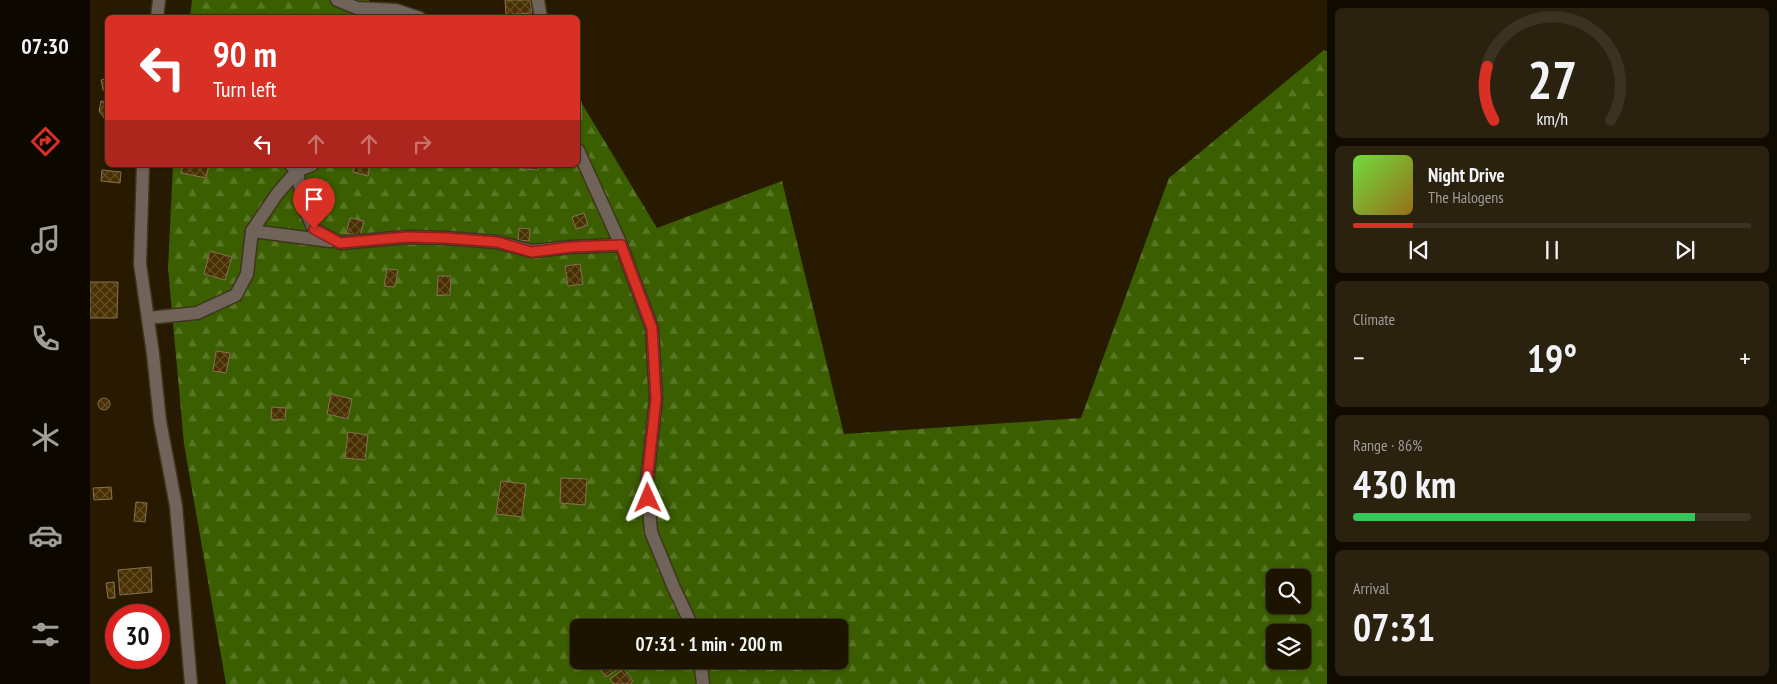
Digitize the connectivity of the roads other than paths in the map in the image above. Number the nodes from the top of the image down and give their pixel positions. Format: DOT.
graph roads {
  1 [pos="159,0"];
  2 [pos="337,0"];
  3 [pos="538,0"];
  4 [pos="157,15"];
  5 [pos="411,15"];
  6 [pos="540,15"];
  7 [pos="580,154"];
  8 [pos="143,167"];
  9 [pos="294,168"];
  10 [pos="252,231"];
  11 [pos="340,243"];
  12 [pos="621,245"];
  13 [pos="148,318"];
  14 [pos="689,619"];
  15 [pos="701,669"];
  16 [pos="191,684"];
  17 [pos="703,684"];
  1 -- 4 [label="street"];
  2 -- 5 [label="street"];
  3 -- 6 [label="street"];
  7 -- 12 [label="street"];
  8 -- 13 [label="street"];
  9 -- 10 [label="street"];
  9 -- 11 [label="street"];
  10 -- 11 [label="street"];
  10 -- 13 [label="street"];
  11 -- 12 [label="street"];
  12 -- 14 [label="street"];
  13 -- 16 [label="street"];
  15 -- 17 [label="street"];
}
